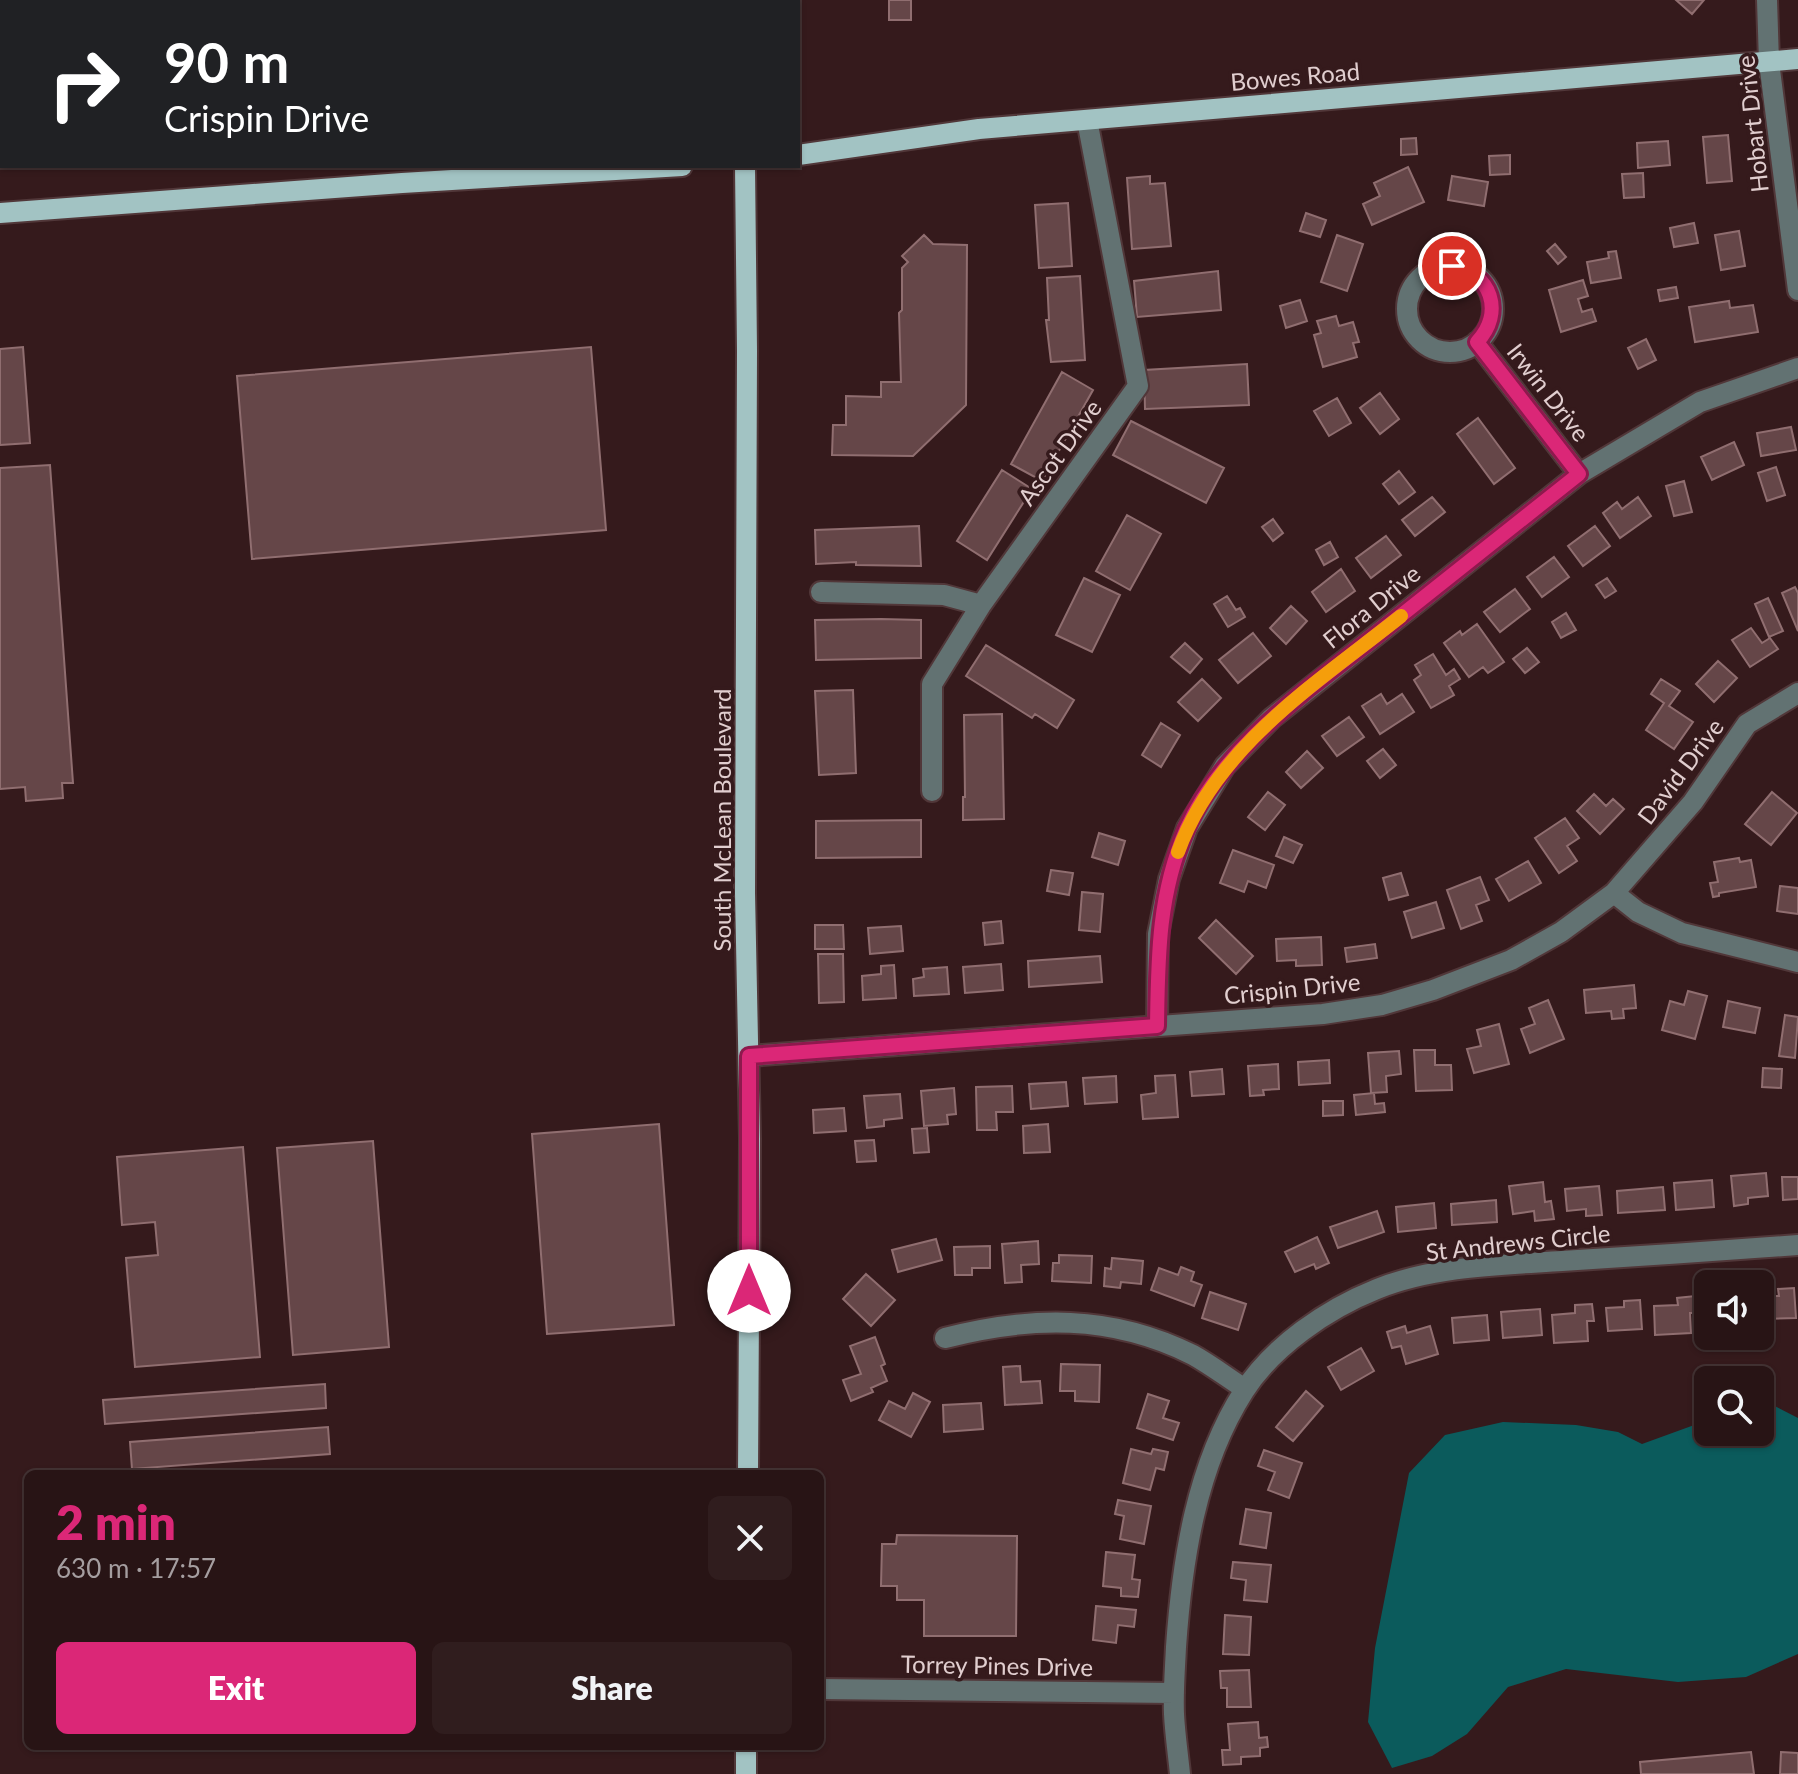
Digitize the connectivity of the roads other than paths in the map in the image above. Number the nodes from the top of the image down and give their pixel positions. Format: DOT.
graph roads {
  1 [pos="1767,0"];
  2 [pos="1798,59"];
  3 [pos="1769,62"];
  4 [pos="1087,120"];
  5 [pos="800,155"];
  6 [pos="649,168"];
  7 [pos="745,168"];
  8 [pos="0,213"];
  9 [pos="1798,290"];
  10 [pos="1477,342"];
  11 [pos="1798,368"];
  12 [pos="1579,474"];
  13 [pos="821,592"];
  14 [pos="981,605"];
  15 [pos="1798,693"];
  16 [pos="932,791"];
  17 [pos="1614,893"];
  18 [pos="1798,962"];
  19 [pos="1157,1026"];
  20 [pos="749,1056"];
  21 [pos="1798,1245"];
  22 [pos="945,1338"];
  23 [pos="1245,1389"];
  24 [pos="748,1470"];
  25 [pos="824,1689"];
  26 [pos="1174,1693"];
  27 [pos="746,1750"];
  28 [pos="746,1774"];
  29 [pos="1180,1774"];
  1 -- 3 [label="street, Hobart Drive"];
  2 -- 3 [label="main road, Bowes Road"];
  3 -- 4 [label="main road, Bowes Road"];
  3 -- 9 [label="street, Hobart Drive"];
  4 -- 5 [label="main road, Bowes Road"];
  4 -- 14 [label="street, Ascot Drive"];
  6 -- 8 [label="main road"];
  7 -- 20 [label="main road, South McLean Boulevard"];
  10 -- 10 [label="street, Irwin Drive"];
  10 -- 12 [label="street, Irwin Drive"];
  11 -- 12 [label="street, Flora Drive"];
  12 -- 19 [label="street, Flora Drive"];
  13 -- 14 [label="street"];
  14 -- 16 [label="street, Ascot Drive"];
  15 -- 17 [label="street, David Drive"];
  17 -- 18 [label="street"];
  17 -- 19 [label="street, Crispin Drive"];
  19 -- 20 [label="street, Crispin Drive"];
  20 -- 24 [label="main road, South McLean Boulevard"];
  21 -- 23 [label="street, St Andrews Circle"];
  22 -- 23 [label="street"];
  23 -- 26 [label="street, St Andrews Circle"];
  25 -- 26 [label="street, Torrey Pines Drive"];
  26 -- 29 [label="street, St Andrews Circle"];
  27 -- 28 [label="main road"];
}
